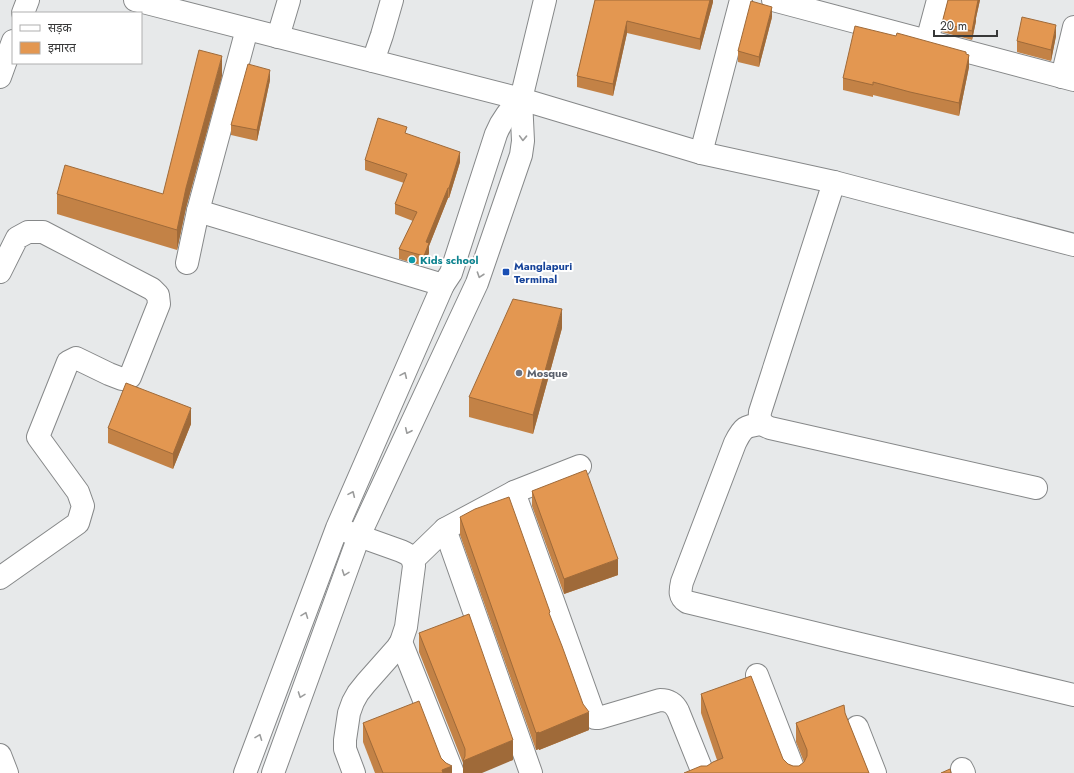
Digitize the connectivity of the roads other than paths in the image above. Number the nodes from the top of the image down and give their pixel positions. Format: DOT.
graph roads {
  1 [pos="28,0"];
  2 [pos="136,0"];
  3 [pos="289,0"];
  4 [pos="392,0"];
  5 [pos="545,0"];
  6 [pos="741,0"];
  7 [pos="773,0"];
  8 [pos="938,0"];
  9 [pos="23,12"];
  10 [pos="1074,27"];
  11 [pos="248,29"];
  12 [pos="278,36"];
  13 [pos="927,41"];
  14 [pos="12,44"];
  15 [pos="373,61"];
  16 [pos="0,77"];
  17 [pos="1068,79"];
  18 [pos="521,99"];
  19 [pos="701,153"];
  20 [pos="834,182"];
  21 [pos="198,211"];
  22 [pos="1074,245"];
  23 [pos="187,263"];
  24 [pos="0,272"];
  25 [pos="444,285"];
  26 [pos="762,424"];
  27 [pos="580,466"];
  28 [pos="1036,488"];
  29 [pos="514,492"];
  30 [pos="337,528"];
  31 [pos="445,529"];
  32 [pos="359,536"];
  33 [pos="413,560"];
  34 [pos="0,578"];
  35 [pos="401,642"];
  36 [pos="757,675"];
  37 [pos="1074,695"];
  38 [pos="857,727"];
  39 [pos="0,755"];
  40 [pos="247,767"];
  41 [pos="274,770"];
  42 [pos="7,773"];
  43 [pos="354,773"];
  44 [pos="453,773"];
  45 [pos="531,773"];
  46 [pos="703,773"];
  47 [pos="796,773"];
  48 [pos="875,773"];
  1 -- 9 [label="street"];
  2 -- 11 [label="street"];
  3 -- 12 [label="street"];
  4 -- 15 [label="street"];
  5 -- 18 [label="street"];
  6 -- 19 [label="street"];
  7 -- 13 [label="street"];
  8 -- 13 [label="street"];
  10 -- 17 [label="street"];
  11 -- 12 [label="street"];
  11 -- 21 [label="street"];
  12 -- 15 [label="street"];
  13 -- 17 [label="street"];
  14 -- 16 [label="street"];
  15 -- 18 [label="street"];
  18 -- 19 [label="street"];
  18 -- 25 [label="street"];
  18 -- 32 [label="street, one-way"];
  19 -- 20 [label="street"];
  20 -- 22 [label="street"];
  20 -- 26 [label="street"];
  21 -- 23 [label="street"];
  21 -- 25 [label="street"];
  24 -- 34 [label="street"];
  30 -- 25 [label="street, one-way"];
  26 -- 28 [label="street"];
  26 -- 37 [label="street"];
  27 -- 29 [label="street"];
  29 -- 31 [label="street"];
  29 -- 46 [label="street"];
  30 -- 32 [label="street"];
  40 -- 30 [label="street, one-way"];
  31 -- 33 [label="street"];
  31 -- 45 [label="street"];
  32 -- 33 [label="street"];
  32 -- 41 [label="street, one-way"];
  33 -- 35 [label="street"];
  35 -- 43 [label="street"];
  35 -- 44 [label="street"];
  36 -- 47 [label="street"];
  38 -- 48 [label="street"];
  39 -- 42 [label="street"];
  40 -- 41 [label="street"];
}
